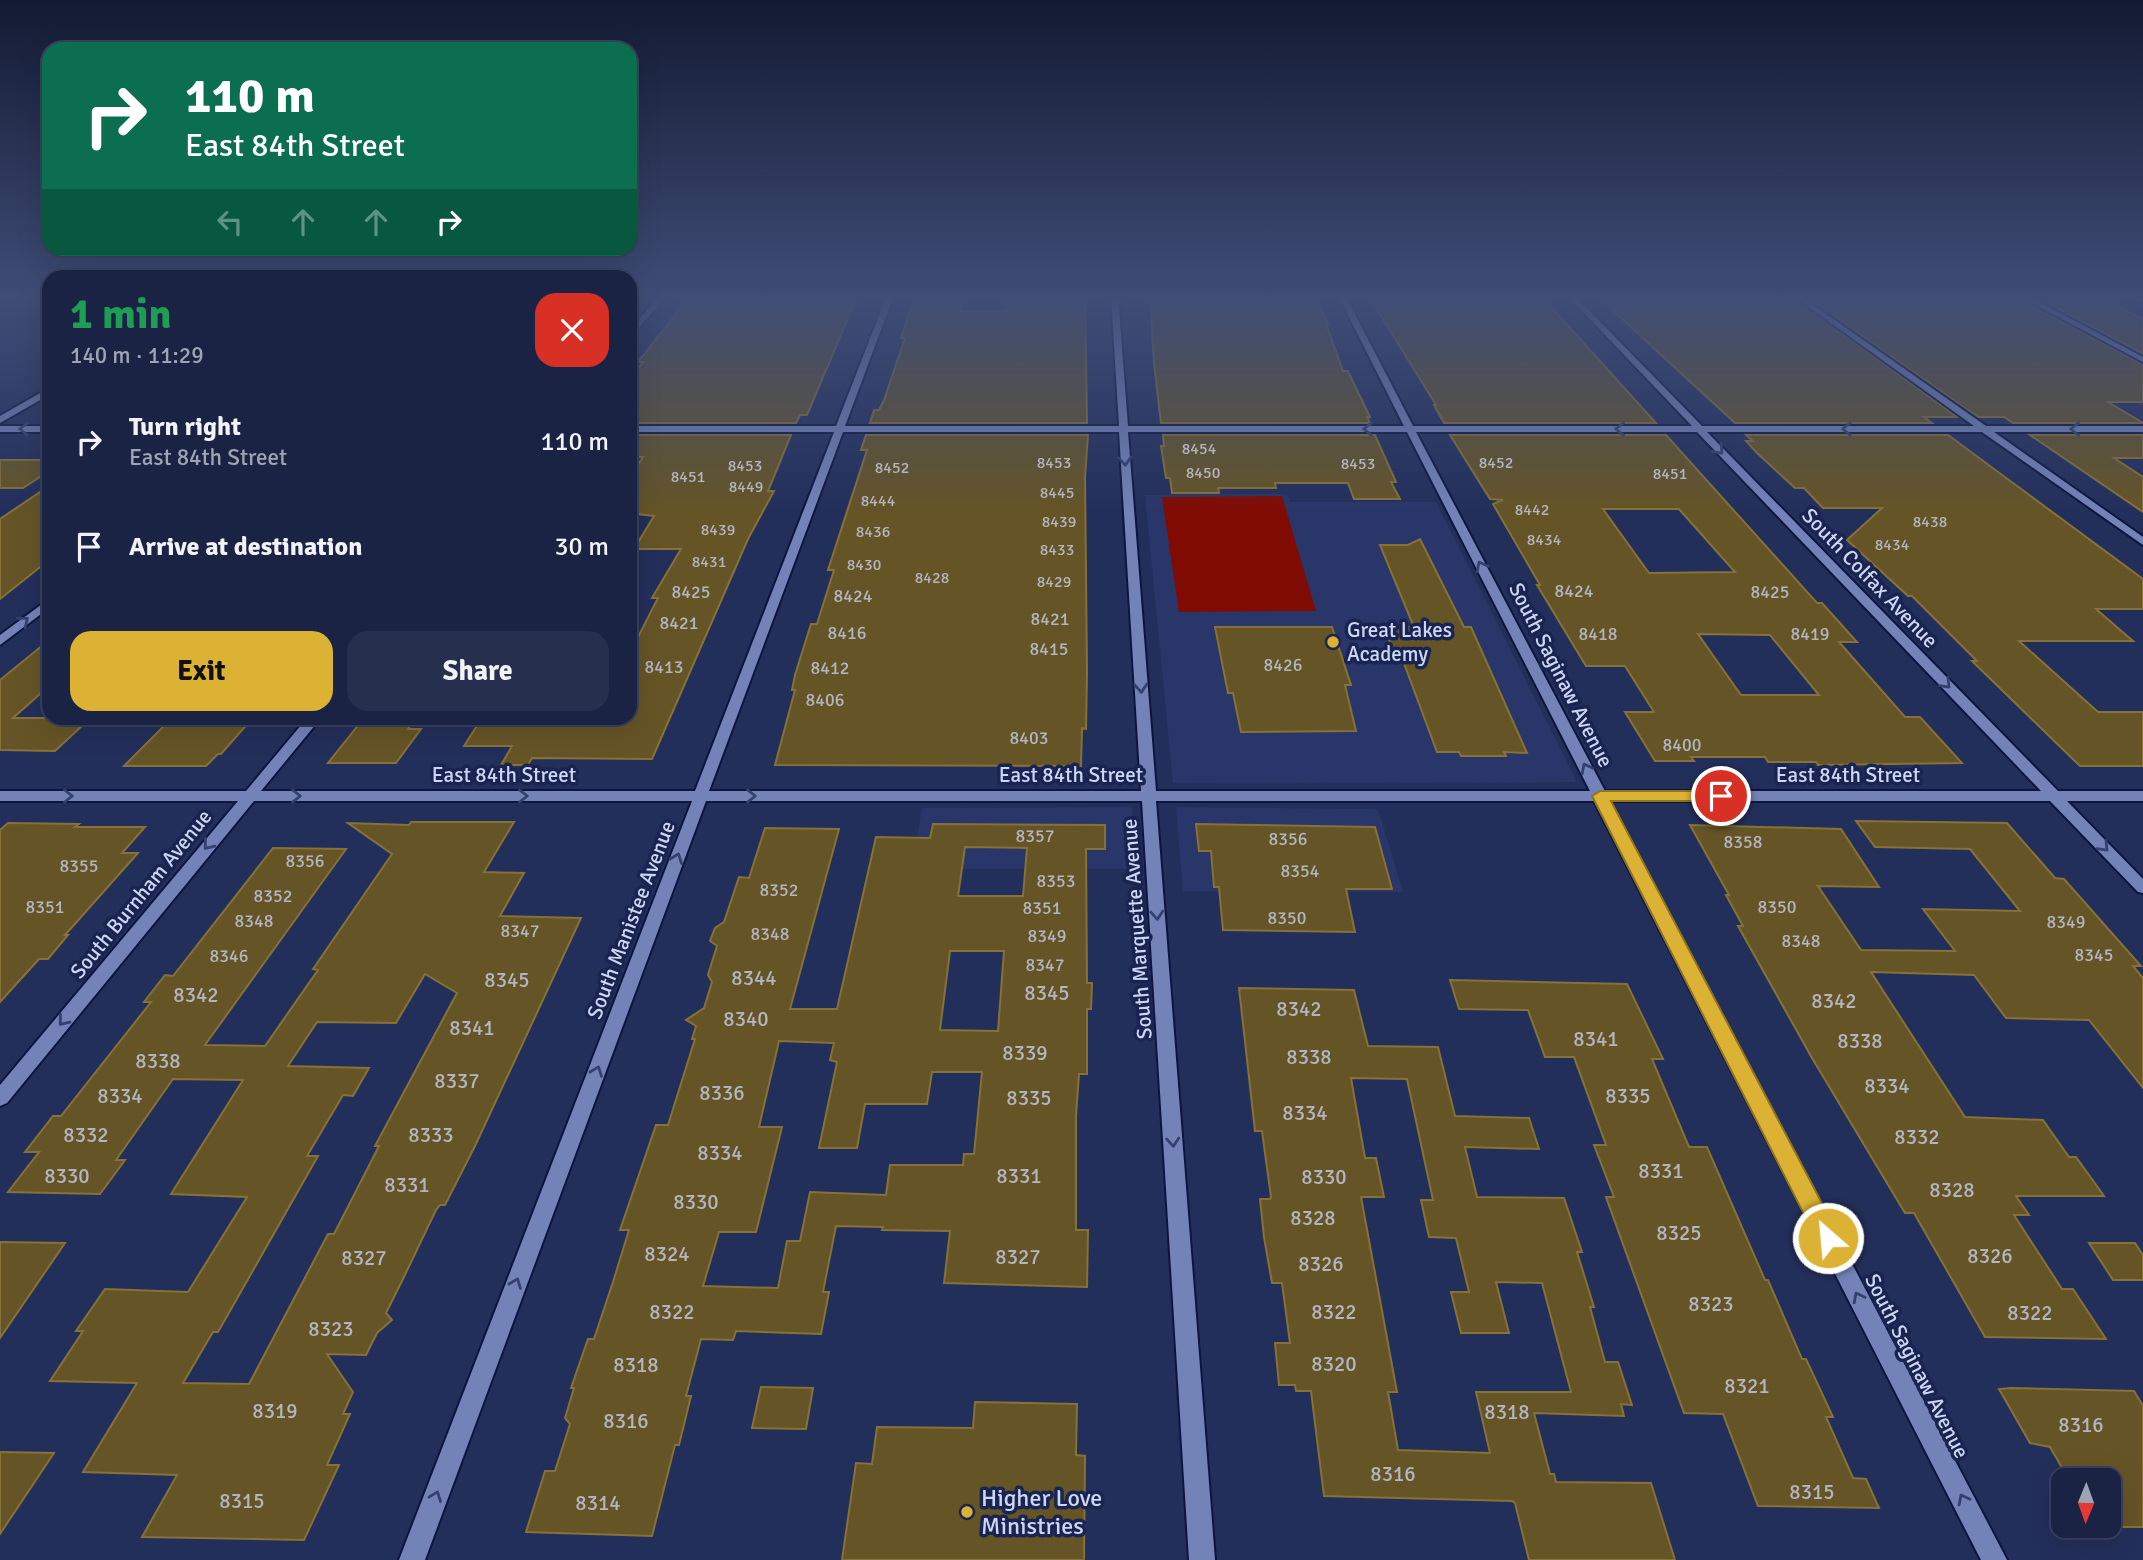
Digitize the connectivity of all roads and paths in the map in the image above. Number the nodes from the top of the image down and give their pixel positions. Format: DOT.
graph roads {
  1 [pos="863,368"];
  2 [pos="1119,368"];
  3 [pos="1379,368"];
  4 [pos="1640,368"];
  5 [pos="1897,368"];
  6 [pos="42,395"];
  7 [pos="0,420"];
  8 [pos="0,429"];
  9 [pos="42,429"];
  10 [pos="637,429"];
  11 [pos="840,429"];
  12 [pos="1123,429"];
  13 [pos="1411,429"];
  14 [pos="1699,429"];
  15 [pos="1984,429"];
  16 [pos="2143,429"];
  17 [pos="2143,542"];
  18 [pos="42,608"];
  19 [pos="0,641"];
  20 [pos="308,725"];
  21 [pos="0,796"];
  22 [pos="249,796"];
  23 [pos="701,796"];
  24 [pos="1148,796"];
  25 [pos="1600,796"];
  26 [pos="2054,796"];
  27 [pos="2143,796"];
  28 [pos="2143,888"];
  29 [pos="0,1098"];
  30 [pos="412,1560"];
  31 [pos="1202,1560"];
  32 [pos="1994,1560"];
  1 -- 11 [label="street, South Manistee Avenue"];
  2 -- 12 [label="street, South Marquette Avenue"];
  3 -- 13 [label="street, South Saginaw Avenue"];
  4 -- 14 [label="street, South Colfax Avenue"];
  5 -- 15 [label="street"];
  6 -- 7 [label="street"];
  9 -- 8 [label="street, one-way"];
  10 -- 11 [label="street"];
  11 -- 12 [label="street"];
  11 -- 23 [label="street, South Manistee Avenue"];
  13 -- 12 [label="street, one-way"];
  12 -- 24 [label="street, South Marquette Avenue, one-way"];
  14 -- 13 [label="street, one-way"];
  25 -- 13 [label="street, South Saginaw Avenue, one-way"];
  15 -- 14 [label="street, one-way"];
  14 -- 26 [label="street, South Colfax Avenue, one-way"];
  16 -- 15 [label="street, one-way"];
  15 -- 17 [label="street"];
  19 -- 18 [label="street, one-way"];
  20 -- 22 [label="street, South Burnham Avenue"];
  21 -- 22 [label="street, East 84th Street, one-way"];
  22 -- 23 [label="street, East 84th Street, one-way"];
  22 -- 29 [label="street, South Burnham Avenue, one-way"];
  23 -- 24 [label="street, East 84th Street, one-way"];
  30 -- 23 [label="street, South Manistee Avenue, one-way"];
  24 -- 25 [label="street, East 84th Street"];
  24 -- 31 [label="street, South Marquette Avenue, one-way"];
  25 -- 26 [label="street, East 84th Street"];
  32 -- 25 [label="street, South Saginaw Avenue, one-way"];
  26 -- 27 [label="street, East 84th Street"];
  26 -- 28 [label="street, South Colfax Avenue, one-way"];
}
